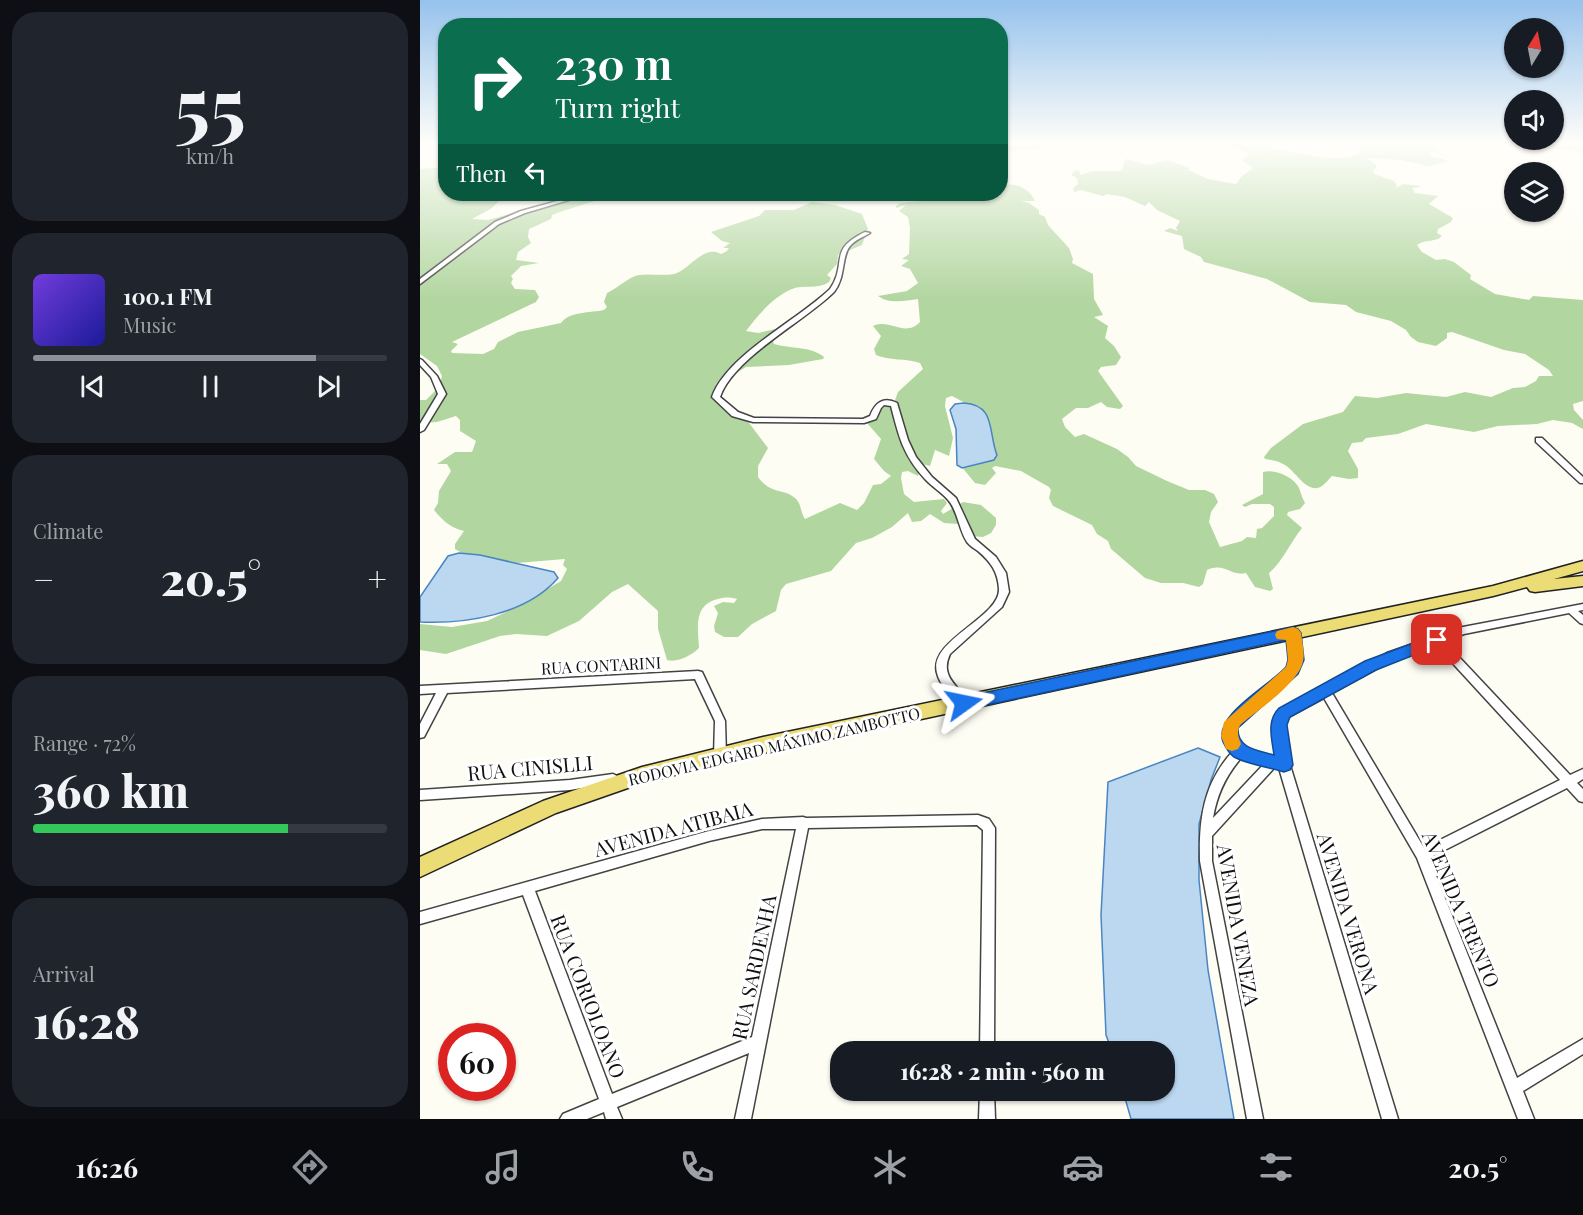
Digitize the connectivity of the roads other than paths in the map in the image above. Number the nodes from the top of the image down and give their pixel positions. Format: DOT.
graph roads {
  1 [pos="562,201"];
  2 [pos="867,233"];
  3 [pos="420,282"];
  4 [pos="420,361"];
  5 [pos="420,430"];
  6 [pos="1539,440"];
  7 [pos="1583,481"];
  8 [pos="1583,566"];
  9 [pos="1583,581"];
  10 [pos="1493,591"];
  11 [pos="1583,607"];
  12 [pos="1570,609"];
  13 [pos="1583,621"];
  14 [pos="1293,633"];
  15 [pos="1437,640"];
  16 [pos="444,688"];
  17 [pos="420,690"];
  18 [pos="1325,691"];
  19 [pos="964,703"];
  20 [pos="420,734"];
  21 [pos="1239,752"];
  22 [pos="720,756"];
  23 [pos="1278,763"];
  24 [pos="1583,774"];
  25 [pos="642,775"];
  26 [pos="1568,782"];
  27 [pos="420,795"];
  28 [pos="1583,797"];
  29 [pos="803,822"];
  30 [pos="1204,835"];
  31 [pos="1422,855"];
  32 [pos="420,867"];
  33 [pos="527,888"];
  34 [pos="420,918"];
  35 [pos="987,1041"];
  36 [pos="758,1042"];
  37 [pos="1583,1046"];
  38 [pos="1514,1088"];
  39 [pos="987,1101"];
  40 [pos="608,1103"];
  41 [pos="568,1119"];
  42 [pos="614,1119"];
  43 [pos="743,1119"];
  44 [pos="987,1119"];
  45 [pos="1255,1119"];
  46 [pos="1390,1119"];
  47 [pos="1526,1119"];
  1 -- 3 [label="street"];
  2 -- 19 [label="street"];
  4 -- 5 [label="street"];
  6 -- 7 [label="street"];
  8 -- 10 [label="main road, RODOVIA EDGARD MÁXIMO ZAMBOTTO"];
  9 -- 10 [label="main road, RODOVIA EDGARD MÁXIMO ZAMBOTTO"];
  10 -- 14 [label="main road, RODOVIA EDGARD MÁXIMO ZAMBOTTO"];
  11 -- 12 [label="street"];
  12 -- 13 [label="street"];
  12 -- 15 [label="street"];
  14 -- 19 [label="main road, RODOVIA EDGARD MÁXIMO ZAMBOTTO"];
  14 -- 21 [label="street"];
  15 -- 18 [label="street"];
  15 -- 26 [label="street"];
  16 -- 17 [label="street, RUA CONTARINI"];
  16 -- 20 [label="street"];
  16 -- 22 [label="street, RUA CONTARINI"];
  18 -- 23 [label="street, AVENIDA VERONA"];
  18 -- 31 [label="street, AVENIDA TRENTO"];
  19 -- 22 [label="main road, RODOVIA EDGARD MÁXIMO ZAMBOTTO"];
  21 -- 23 [label="street"];
  21 -- 30 [label="street"];
  22 -- 25 [label="main road, RODOVIA EDGARD MÁXIMO ZAMBOTTO"];
  23 -- 30 [label="street, AVENIDA VENEZA"];
  23 -- 46 [label="street, AVENIDA VERONA"];
  24 -- 26 [label="street"];
  25 -- 27 [label="street, RUA CINISLLI"];
  25 -- 32 [label="main road, RODOVIA EDGARD MÁXIMO ZAMBOTTO"];
  26 -- 28 [label="street"];
  26 -- 31 [label="street"];
  29 -- 33 [label="street, AVENIDA ATIBAIA"];
  29 -- 35 [label="street, AVENIDA ATIBAIA"];
  29 -- 36 [label="street, RUA SARDENHA"];
  30 -- 45 [label="street, AVENIDA VENEZA"];
  31 -- 38 [label="street, AVENIDA TRENTO"];
  33 -- 34 [label="street, AVENIDA ATIBAIA"];
  33 -- 40 [label="street, RUA CORIOLOANO"];
  36 -- 40 [label="street"];
  36 -- 43 [label="street, RUA SARDENHA"];
  37 -- 38 [label="street"];
  38 -- 47 [label="street, AVENIDA TRENTO"];
  39 -- 44 [label="street"];
  40 -- 41 [label="street"];
  40 -- 42 [label="street, RUA CORIOLOANO"];
}
